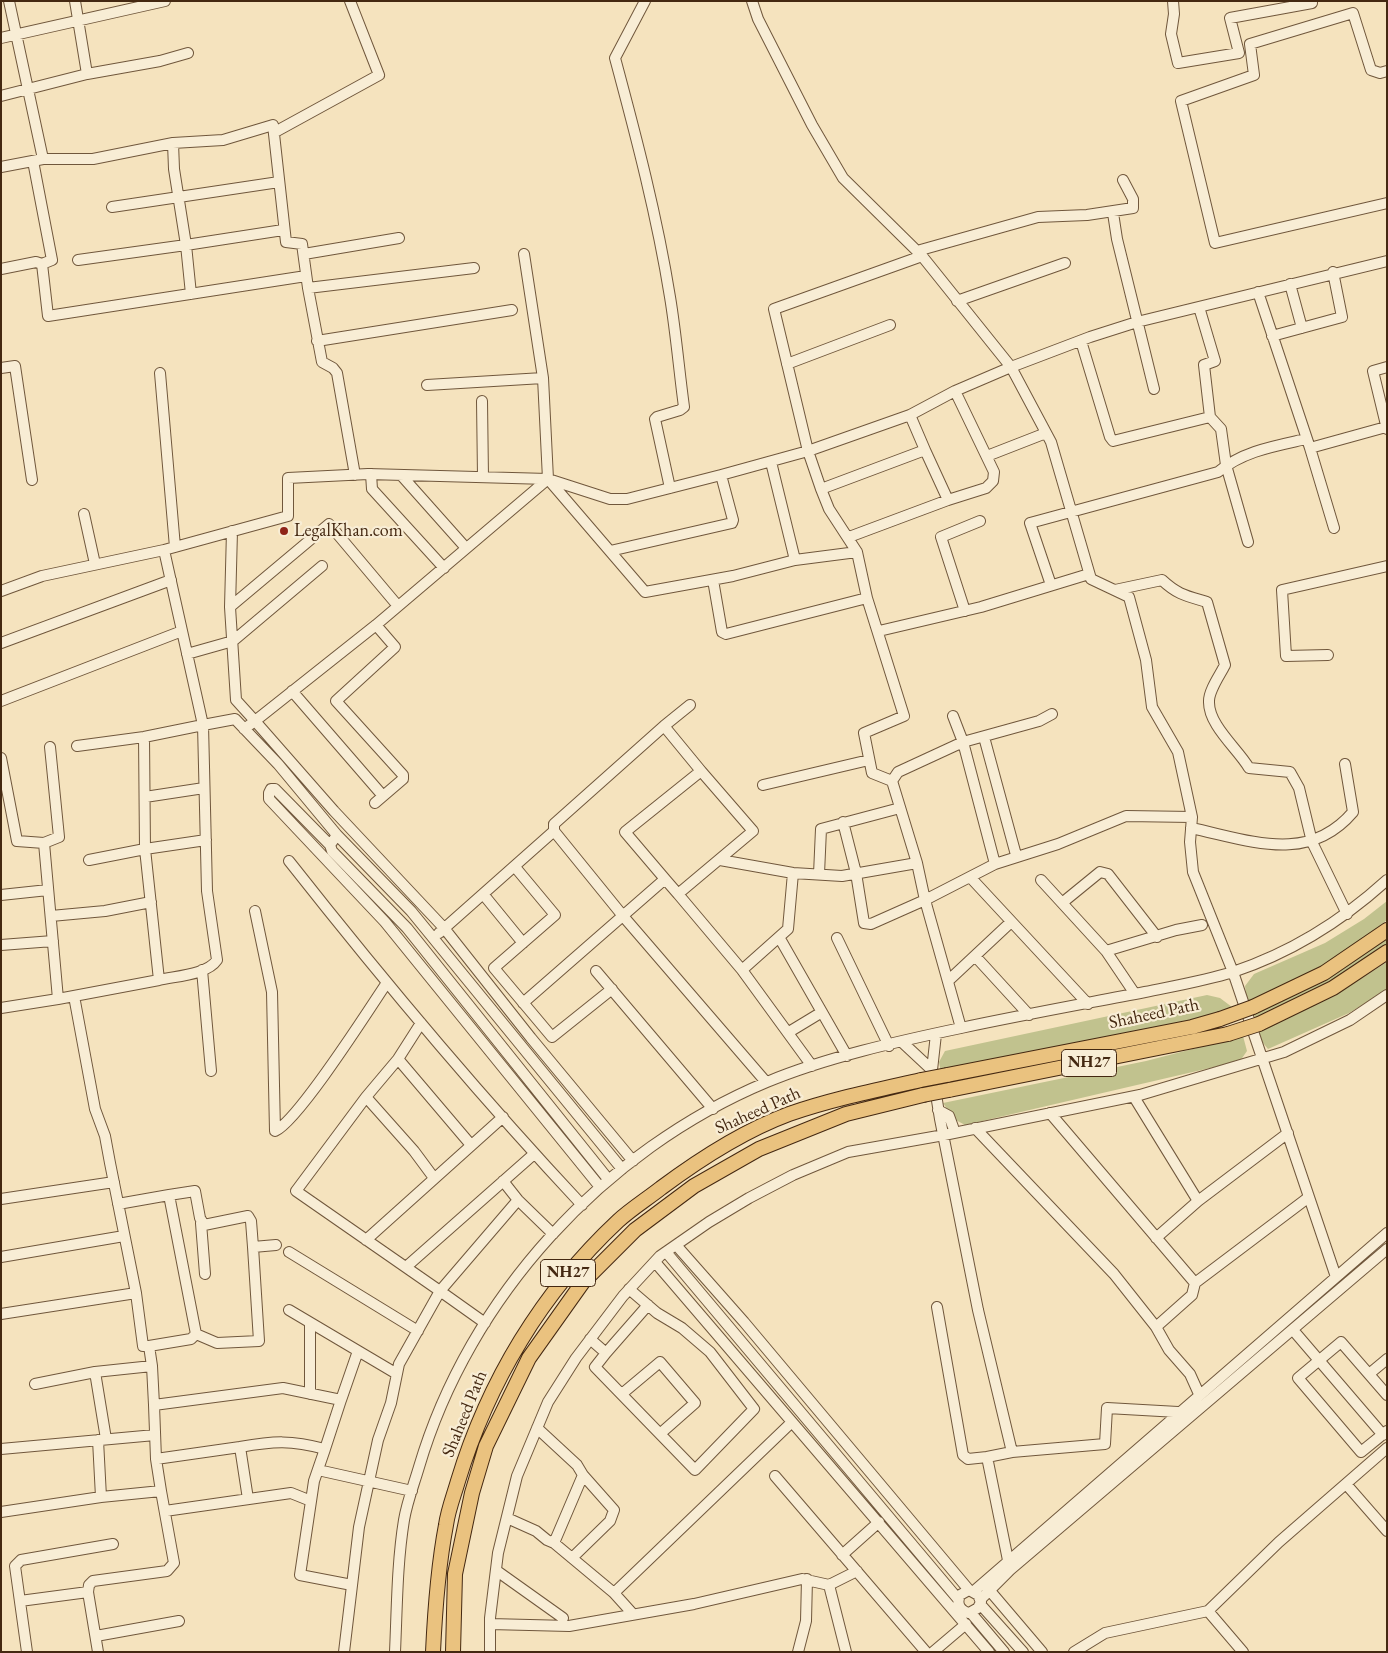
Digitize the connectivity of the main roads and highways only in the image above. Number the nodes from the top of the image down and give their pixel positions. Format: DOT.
graph roads {
  1 [pos="1387,930"];
  2 [pos="1387,952"];
  3 [pos="433,1652"];
  4 [pos="453,1652"];
  1 -- 3 [label="highway, Shaheed Path / NH27, bridge"];
  2 -- 4 [label="highway, Shaheed Path / NH27, bridge"];
}
